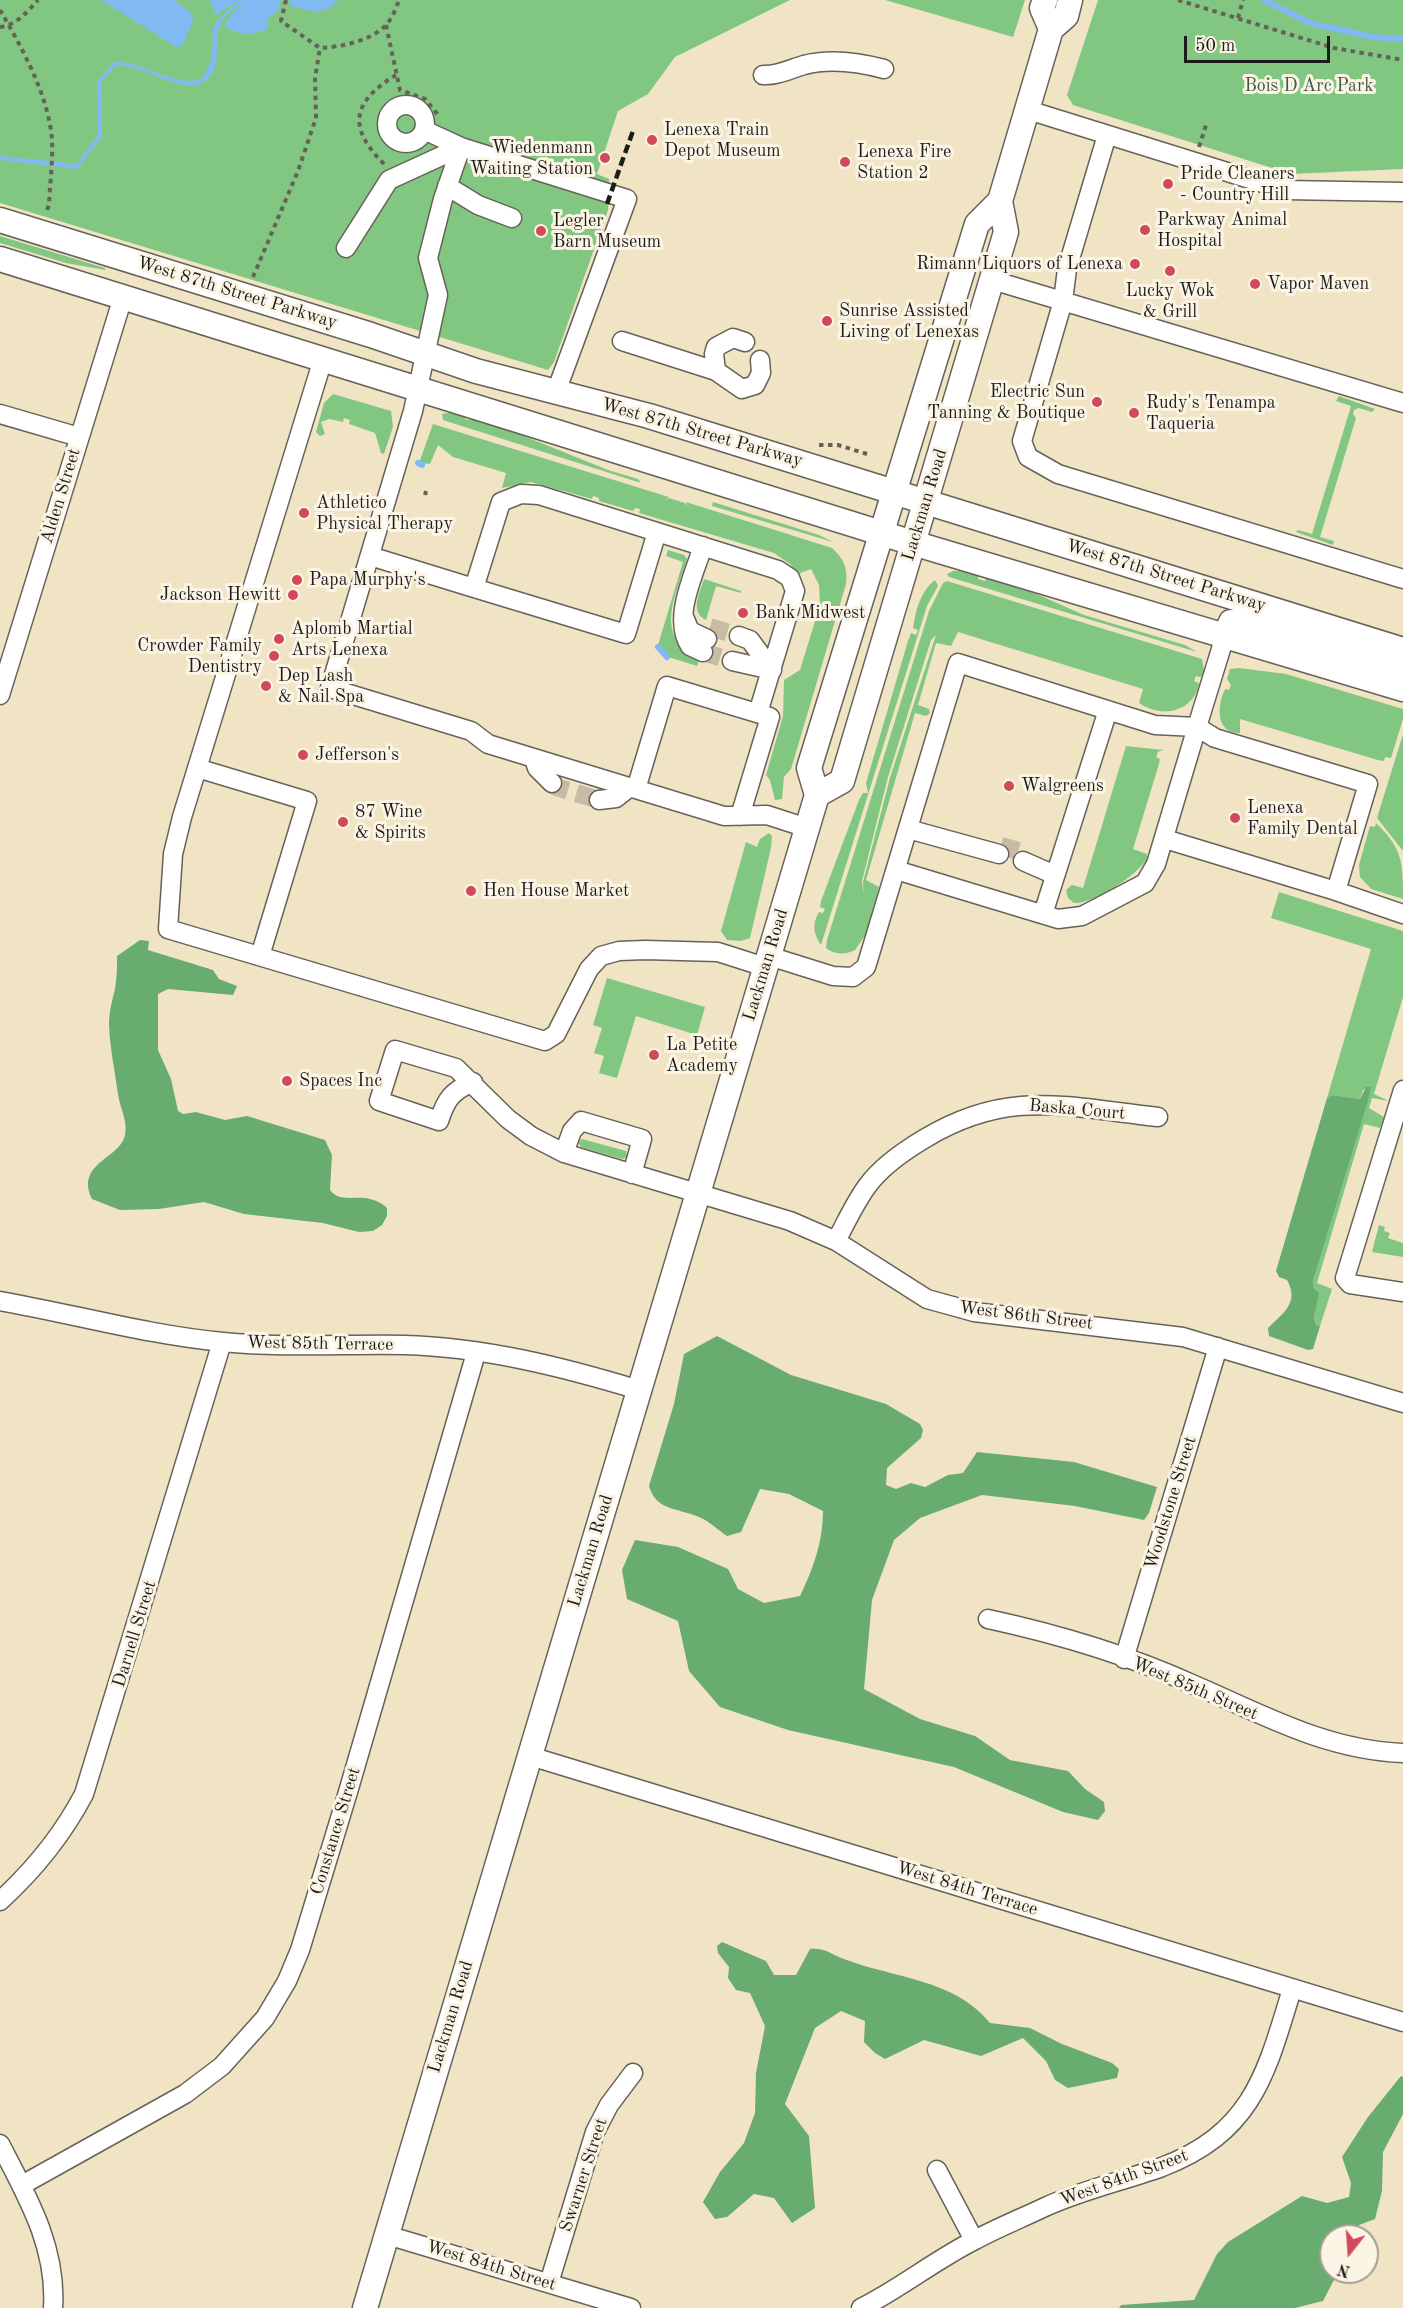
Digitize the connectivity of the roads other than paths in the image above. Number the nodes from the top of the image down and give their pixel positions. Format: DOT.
graph roads {
  1 [pos="1045,0"];
  2 [pos="1070,0"];
  3 [pos="1051,29"];
  4 [pos="884,69"];
  5 [pos="763,75"];
  6 [pos="1028,110"];
  7 [pos="424,130"];
  8 [pos="1107,135"];
  9 [pos="461,147"];
  10 [pos="447,186"];
  11 [pos="1403,192"];
  12 [pos="1000,201"];
  13 [pos="512,218"];
  14 [pos="0,220"];
  15 [pos="346,248"];
  16 [pos="0,259"];
  17 [pos="992,280"];
  18 [pos="123,297"];
  19 [pos="1063,301"];
  20 [pos="622,341"];
  21 [pos="745,342"];
  22 [pos="424,354"];
  23 [pos="323,359"];
  24 [pos="760,360"];
  25 [pos="716,371"];
  26 [pos="417,388"];
  27 [pos="556,392"];
  28 [pos="1403,403"];
  29 [pos="0,414"];
  30 [pos="79,437"];
  31 [pos="895,491"];
  32 [pos="926,501"];
  33 [pos="657,532"];
  34 [pos="882,533"];
  35 [pos="913,543"];
  36 [pos="703,546"];
  37 [pos="370,556"];
  38 [pos="1403,579"];
  39 [pos="474,588"];
  40 [pos="683,613"];
  41 [pos="1225,636"];
  42 [pos="735,648"];
  43 [pos="1403,650"];
  44 [pos="772,670"];
  45 [pos="1403,672"];
  46 [pos="1403,689"];
  47 [pos="0,695"];
  48 [pos="1108,710"];
  49 [pos="758,713"];
  50 [pos="1197,727"];
  51 [pos="534,759"];
  52 [pos="197,768"];
  53 [pos="552,783"];
  54 [pos="633,788"];
  55 [pos="817,795"];
  56 [pos="599,800"];
  57 [pos="740,816"];
  58 [pos="807,828"];
  59 [pos="908,829"];
  60 [pos="1165,839"];
  61 [pos="1000,850"];
  62 [pos="1028,859"];
  63 [pos="896,870"];
  64 [pos="1055,875"];
  65 [pos="1336,891"];
  66 [pos="1043,914"];
  67 [pos="1403,914"];
  68 [pos="260,956"];
  69 [pos="767,962"];
  70 [pos="473,1082"];
  71 [pos="1403,1090"];
  72 [pos="1158,1118"];
  73 [pos="564,1153"];
  74 [pos="632,1174"];
  75 [pos="698,1193"];
  76 [pos="836,1241"];
  77 [pos="1403,1292"];
  78 [pos="0,1301"];
  79 [pos="222,1342"];
  80 [pos="1218,1347"];
  81 [pos="476,1353"];
  82 [pos="639,1390"];
  83 [pos="1403,1403"];
  84 [pos="988,1619"];
  85 [pos="1124,1659"];
  86 [pos="1403,1753"];
  87 [pos="530,1756"];
  88 [pos="0,1901"];
  89 [pos="1292,1989"];
  90 [pos="1403,2022"];
  91 [pos="633,2073"];
  92 [pos="0,2144"];
  93 [pos="937,2170"];
  94 [pos="22,2185"];
  95 [pos="387,2235"];
  96 [pos="974,2240"];
  97 [pos="549,2283"];
  98 [pos="53,2308"];
  99 [pos="365,2308"];
  100 [pos="631,2308"];
  101 [pos="861,2308"];
  1 -- 3 [label="main road, Lackman Road"];
  2 -- 3 [label="main road, Lackman Road"];
  3 -- 6 [label="main road, Lackman Road"];
  4 -- 5 [label="street"];
  6 -- 8 [label="street"];
  6 -- 12 [label="main road, Lackman Road"];
  7 -- 9 [label="street"];
  8 -- 11 [label="street"];
  8 -- 19 [label="street"];
  9 -- 10 [label="street"];
  9 -- 15 [label="street"];
  9 -- 27 [label="street"];
  10 -- 13 [label="street"];
  10 -- 22 [label="street"];
  12 -- 17 [label="main road, Lackman Road"];
  12 -- 31 [label="main road, Lackman Road"];
  14 -- 22 [label="main road, West 87th Street Parkway"];
  16 -- 18 [label="main road, West 87th Street Parkway"];
  17 -- 19 [label="street"];
  17 -- 32 [label="main road, Lackman Road"];
  18 -- 23 [label="main road, West 87th Street Parkway"];
  18 -- 30 [label="street, Alden Street"];
  19 -- 28 [label="street"];
  19 -- 38 [label="street"];
  20 -- 25 [label="street"];
  21 -- 25 [label="street"];
  22 -- 26 [label="street"];
  22 -- 27 [label="main road, West 87th Street Parkway"];
  23 -- 26 [label="main road, West 87th Street Parkway"];
  23 -- 52 [label="street"];
  24 -- 25 [label="street"];
  26 -- 34 [label="main road, West 87th Street Parkway"];
  26 -- 37 [label="street"];
  27 -- 31 [label="main road, West 87th Street Parkway"];
  29 -- 30 [label="street"];
  30 -- 47 [label="street, Alden Street"];
  31 -- 32 [label="main road, West 87th Street Parkway"];
  31 -- 34 [label="main road, Lackman Road"];
  32 -- 35 [label="main road, Lackman Road"];
  32 -- 43 [label="main road, West 87th Street Parkway"];
  33 -- 36 [label="street"];
  33 -- 39 [label="street"];
  33 -- 39 [label="street"];
  34 -- 35 [label="main road, West 87th Street Parkway"];
  34 -- 55 [label="main road, Lackman Road"];
  35 -- 41 [label="main road, West 87th Street Parkway"];
  35 -- 55 [label="main road, Lackman Road"];
  36 -- 40 [label="street"];
  36 -- 44 [label="street"];
  37 -- 39 [label="street"];
  37 -- 51 [label="street"];
  40 -- 40 [label="street"];
  41 -- 45 [label="main road"];
  41 -- 46 [label="main road, West 87th Street Parkway"];
  41 -- 50 [label="street"];
  42 -- 44 [label="street"];
  44 -- 49 [label="street"];
  48 -- 50 [label="street"];
  48 -- 59 [label="street"];
  48 -- 64 [label="street"];
  49 -- 54 [label="street"];
  49 -- 57 [label="street"];
  50 -- 60 [label="street"];
  50 -- 65 [label="street"];
  51 -- 53 [label="street"];
  51 -- 54 [label="street"];
  52 -- 68 [label="street"];
  52 -- 68 [label="street"];
  54 -- 56 [label="street"];
  54 -- 57 [label="street"];
  55 -- 58 [label="main road, Lackman Road"];
  57 -- 58 [label="street"];
  58 -- 69 [label="main road, Lackman Road"];
  59 -- 61 [label="street"];
  59 -- 63 [label="street"];
  60 -- 65 [label="street"];
  60 -- 66 [label="street"];
  62 -- 64 [label="street"];
  63 -- 66 [label="street"];
  63 -- 69 [label="street"];
  64 -- 66 [label="street"];
  65 -- 67 [label="street"];
  68 -- 69 [label="street"];
  69 -- 75 [label="main road, Lackman Road"];
  70 -- 70 [label="street, West 86th Street"];
  70 -- 73 [label="street, West 86th Street"];
  71 -- 77 [label="street"];
  72 -- 76 [label="street, Baska Court"];
  73 -- 74 [label="street, West 86th Street"];
  73 -- 74 [label="street"];
  74 -- 75 [label="street, West 86th Street"];
  75 -- 76 [label="street, West 86th Street"];
  75 -- 82 [label="main road, Lackman Road"];
  76 -- 80 [label="street, West 86th Street"];
  78 -- 79 [label="street, West 85th Terrace"];
  79 -- 81 [label="street, West 85th Terrace"];
  79 -- 88 [label="street, Darnell Street"];
  80 -- 83 [label="street, West 86th Street"];
  80 -- 85 [label="street, Woodstone Street"];
  81 -- 82 [label="street, West 85th Terrace"];
  81 -- 94 [label="street, Constance Street"];
  82 -- 87 [label="main road, Lackman Road"];
  84 -- 85 [label="street, West 85th Street"];
  85 -- 86 [label="street, West 85th Street"];
  87 -- 89 [label="street, West 84th Terrace"];
  87 -- 95 [label="main road, Lackman Road"];
  89 -- 90 [label="street, West 84th Terrace"];
  89 -- 96 [label="street, West 84th Street"];
  91 -- 97 [label="street, Swarner Street"];
  92 -- 94 [label="street"];
  93 -- 96 [label="street"];
  94 -- 98 [label="street"];
  95 -- 97 [label="street, West 84th Street"];
  95 -- 99 [label="main road, Lackman Road"];
  96 -- 101 [label="street, West 84th Street"];
  97 -- 100 [label="street, West 84th Street"];
}
